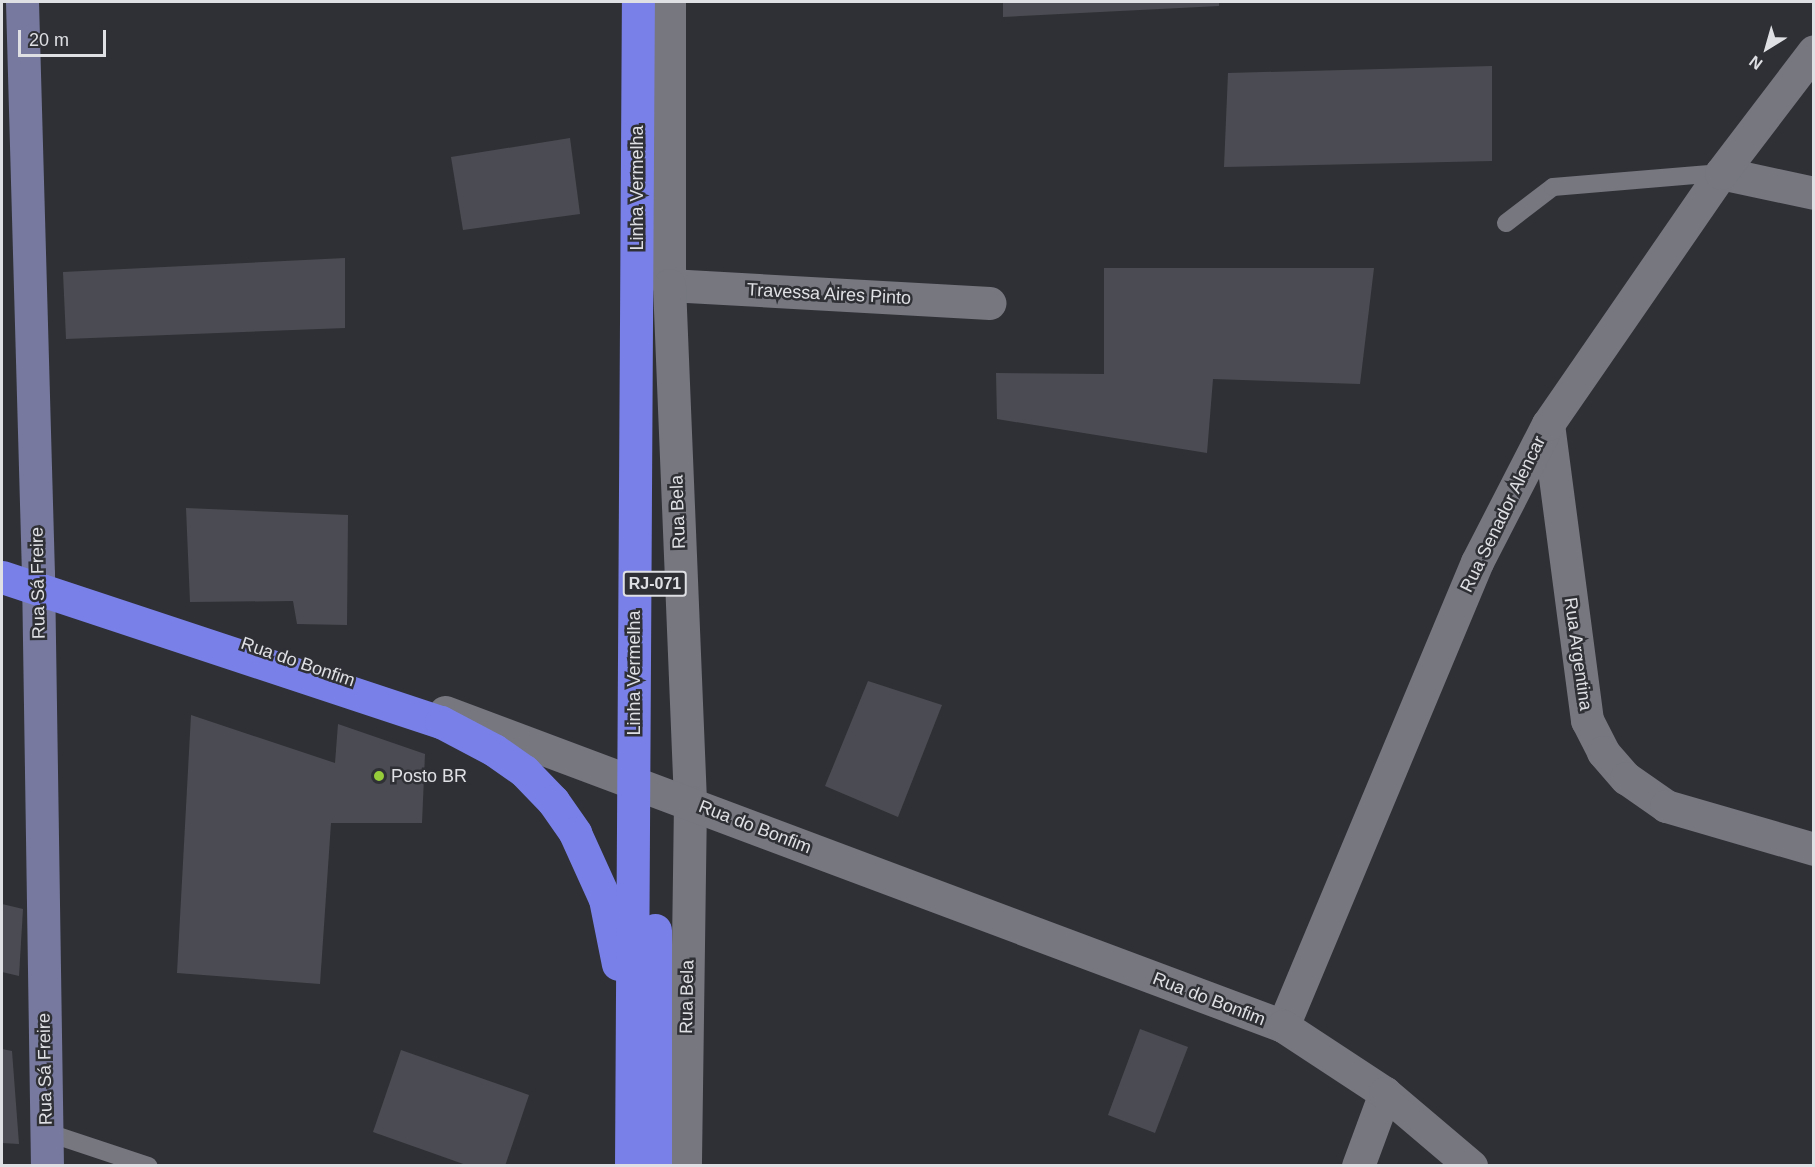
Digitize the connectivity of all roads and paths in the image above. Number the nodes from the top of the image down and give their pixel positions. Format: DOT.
graph roads {
  1 [pos="22,2"];
  2 [pos="638,2"];
  3 [pos="656,2"];
  4 [pos="669,2"];
  5 [pos="1814,51"];
  6 [pos="1721,173"];
  7 [pos="1814,193"];
  8 [pos="1506,223"];
  9 [pos="669,285"];
  10 [pos="989,303"];
  11 [pos="1548,424"];
  12 [pos="2,562"];
  13 [pos="39,574"];
  14 [pos="2,577"];
  15 [pos="690,802"];
  16 [pos="1814,849"];
  17 [pos="1282,1026"];
  18 [pos="1385,1093"];
  19 [pos="46,1132"];
  20 [pos="47,1166"];
  21 [pos="148,1166"];
  22 [pos="631,1166"];
  23 [pos="645,1166"];
  24 [pos="655,1166"];
  25 [pos="685,1166"];
  26 [pos="1358,1166"];
  27 [pos="1471,1166"];
  1 -- 13 [label="main road, Rua Sá Freire"];
  2 -- 22 [label="highway, Linha Vermelha / RJ-071"];
  3 -- 24 [label="highway, Linha Vermelha / RJ-071"];
  4 -- 9 [label="street, Rua Bela"];
  5 -- 6 [label="street, Rua Senador Alencar"];
  6 -- 7 [label="street"];
  6 -- 8 [label="lane"];
  6 -- 11 [label="street, Rua Senador Alencar"];
  9 -- 10 [label="street, Travessa Aires Pinto"];
  9 -- 15 [label="street, Rua Bela"];
  11 -- 16 [label="street, Rua Argentina"];
  11 -- 17 [label="street, Rua Senador Alencar"];
  12 -- 13 [label="street, Rua do Bonfim"];
  13 -- 15 [label="street, Rua do Bonfim"];
  13 -- 19 [label="main road, Rua Sá Freire"];
  14 -- 23 [label="highway"];
  15 -- 17 [label="street, Rua do Bonfim"];
  15 -- 25 [label="street, Rua Bela"];
  17 -- 18 [label="street, Rua do Bonfim"];
  18 -- 26 [label="street"];
  18 -- 27 [label="street, Rua do Bonfim"];
  19 -- 20 [label="main road, Rua Sá Freire"];
  19 -- 21 [label="lane"];
}
